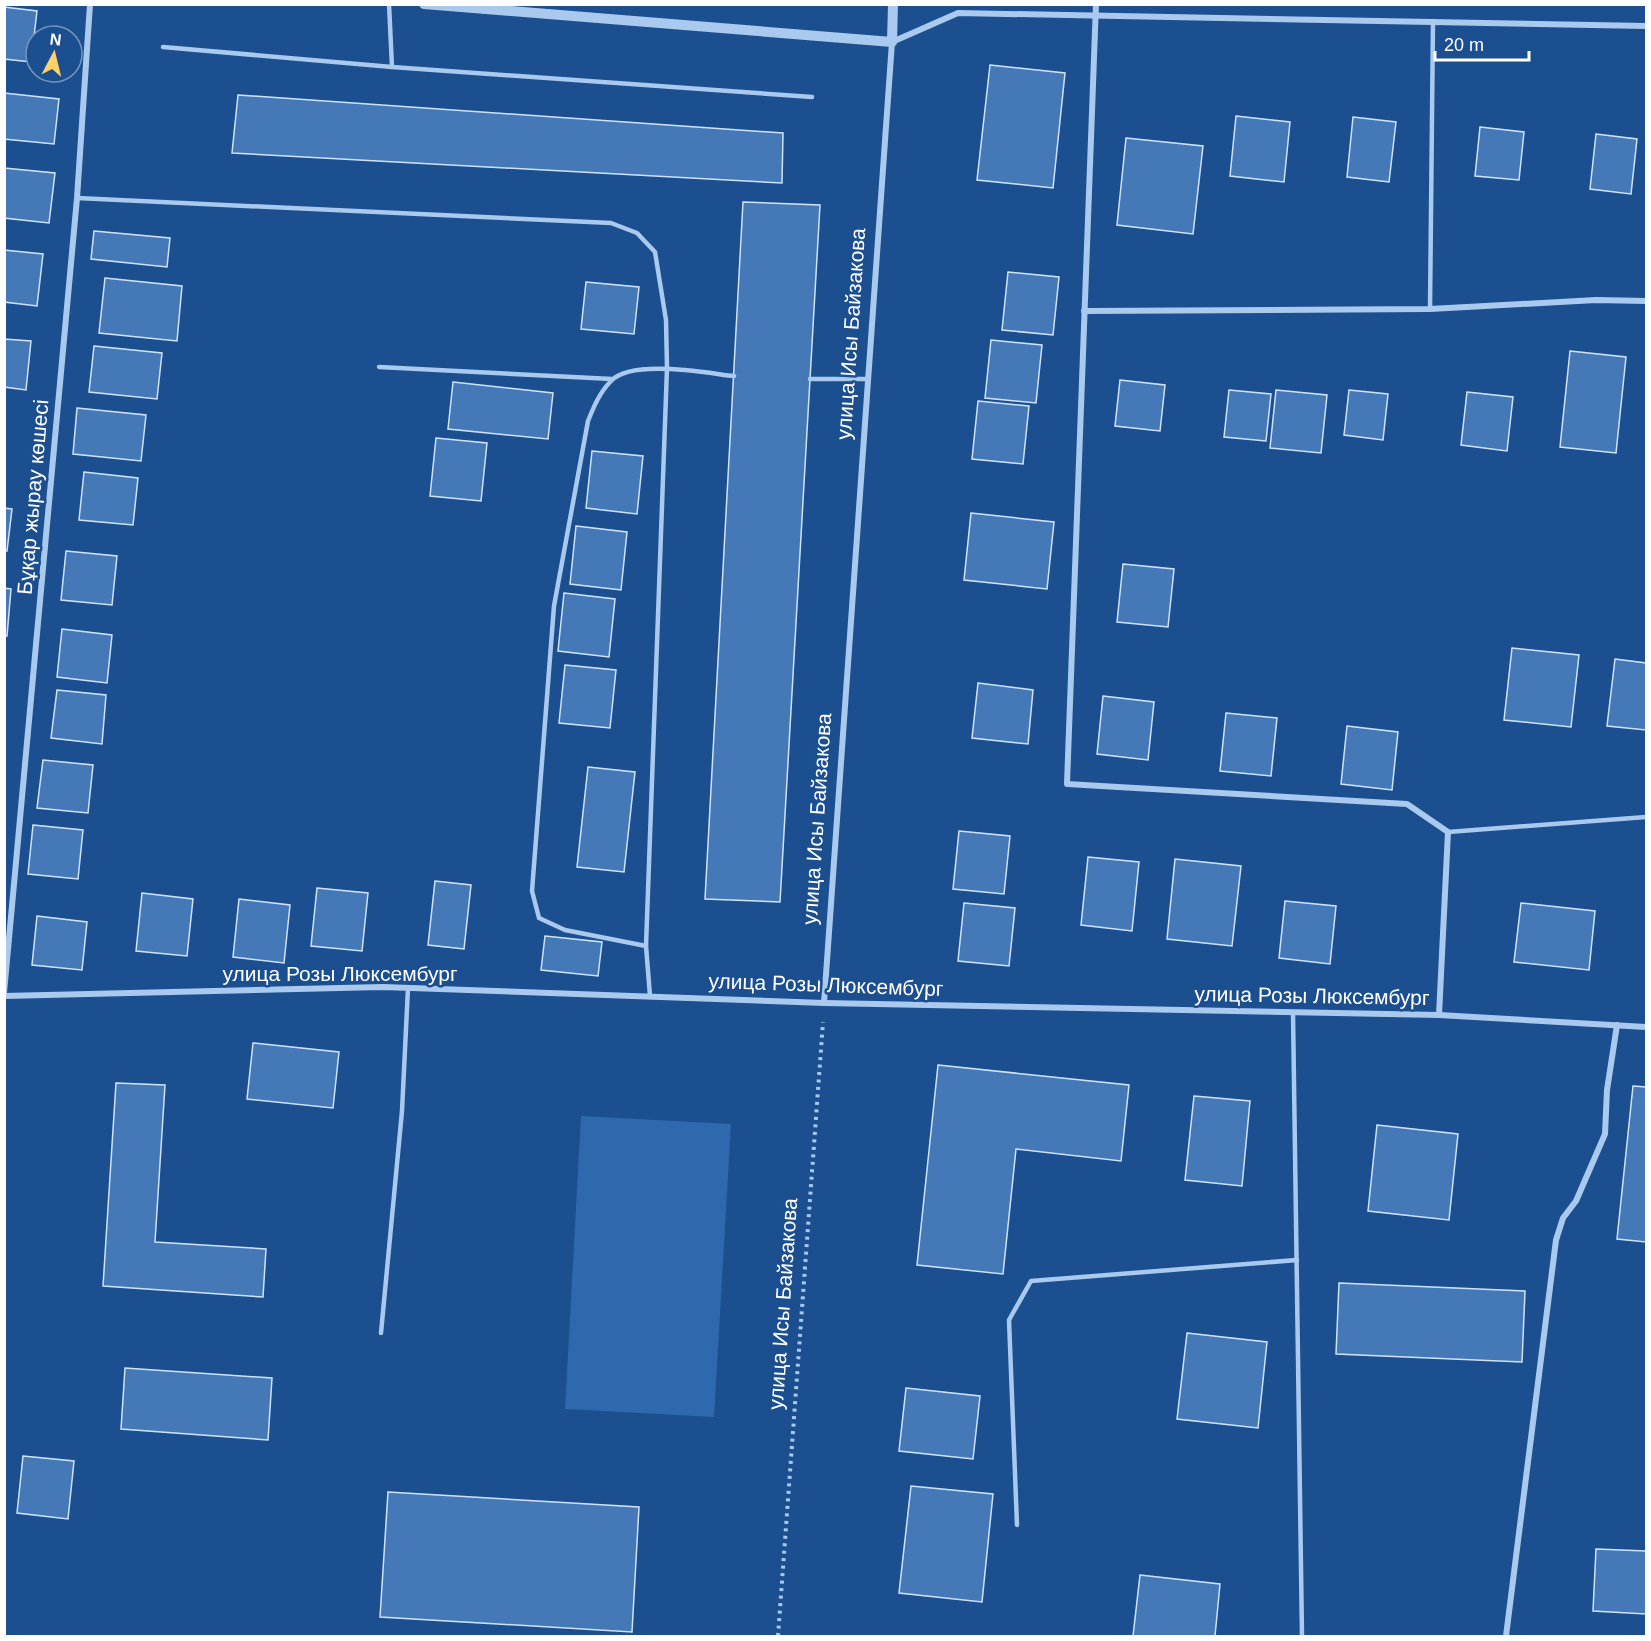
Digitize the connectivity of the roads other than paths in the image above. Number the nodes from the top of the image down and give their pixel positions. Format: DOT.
graph roads {
  1 [pos="90,4"];
  2 [pos="389,4"];
  3 [pos="424,4"];
  4 [pos="893,4"];
  5 [pos="1095,4"];
  6 [pos="1094,15"];
  7 [pos="1433,21"];
  8 [pos="1647,27"];
  9 [pos="892,42"];
  10 [pos="163,47"];
  11 [pos="392,67"];
  12 [pos="813,97"];
  13 [pos="77,198"];
  14 [pos="1647,301"];
  15 [pos="1430,309"];
  16 [pos="1084,311"];
  17 [pos="380,367"];
  18 [pos="667,368"];
  19 [pos="734,376"];
  20 [pos="612,379"];
  21 [pos="810,379"];
  22 [pos="868,379"];
  23 [pos="1647,817"];
  24 [pos="1448,832"];
  25 [pos="646,946"];
  26 [pos="408,988"];
  27 [pos="4,994"];
  28 [pos="650,996"];
  29 [pos="824,1003"];
  30 [pos="1293,1013"];
  31 [pos="1439,1015"];
  32 [pos="1617,1025"];
  33 [pos="1647,1027"];
  34 [pos="1296,1260"];
  35 [pos="381,1333"];
  36 [pos="1017,1525"];
  37 [pos="1302,1636"];
  38 [pos="1506,1636"];
  1 -- 13 [label="street, Бұқар жырау көшесі"];
  2 -- 11 [label="lane"];
  3 -- 9 [label="street"];
  4 -- 9 [label="street, улица Исы Байзакова"];
  5 -- 6 [label="street"];
  6 -- 7 [label="street"];
  6 -- 9 [label="street"];
  6 -- 16 [label="street"];
  7 -- 8 [label="street"];
  7 -- 15 [label="lane"];
  9 -- 22 [label="street, улица Исы Байзакова"];
  10 -- 11 [label="lane"];
  11 -- 12 [label="lane"];
  13 -- 18 [label="lane"];
  13 -- 27 [label="street, Бұқар жырау көшесі"];
  14 -- 15 [label="street"];
  15 -- 16 [label="street"];
  16 -- 24 [label="street"];
  17 -- 20 [label="lane"];
  18 -- 19 [label="lane"];
  18 -- 20 [label="lane"];
  18 -- 25 [label="lane"];
  20 -- 25 [label="lane"];
  21 -- 22 [label="lane"];
  22 -- 29 [label="street, улица Исы Байзакова"];
  23 -- 24 [label="lane"];
  24 -- 31 [label="street"];
  25 -- 28 [label="lane"];
  26 -- 27 [label="street, улица Розы Люксембург"];
  26 -- 28 [label="street, улица Розы Люксембург"];
  26 -- 35 [label="lane"];
  28 -- 29 [label="street, улица Розы Люксембург"];
  29 -- 30 [label="street, улица Розы Люксембург"];
  30 -- 31 [label="street, улица Розы Люксембург"];
  30 -- 34 [label="lane"];
  31 -- 32 [label="street, улица Розы Люксембург"];
  32 -- 33 [label="street, улица Розы Люксембург"];
  32 -- 38 [label="street"];
  34 -- 36 [label="lane"];
  34 -- 37 [label="lane"];
}
